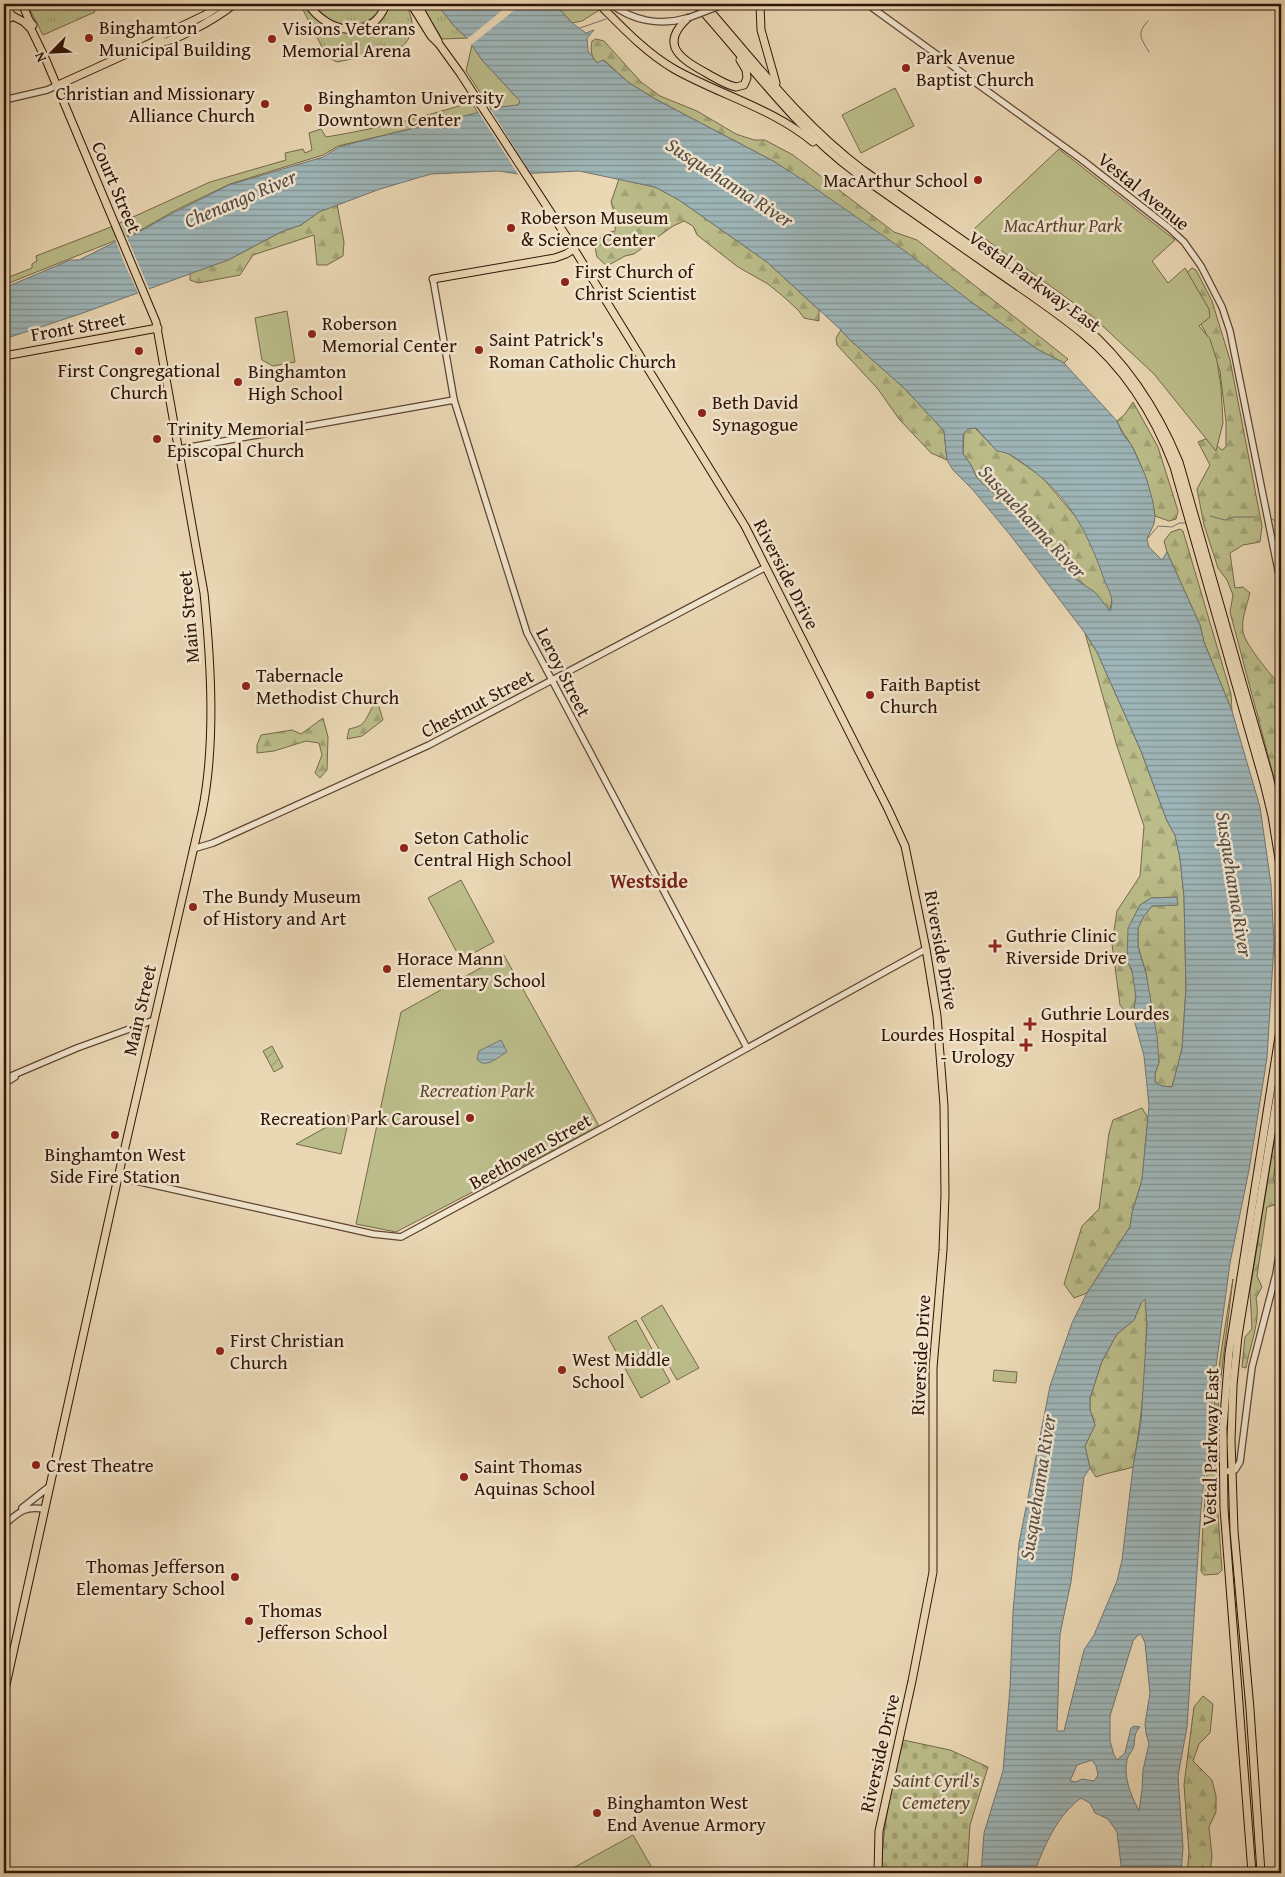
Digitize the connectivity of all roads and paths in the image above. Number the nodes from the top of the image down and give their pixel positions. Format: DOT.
graph roads {
  1 [pos="222,4"];
  2 [pos="234,4"];
  3 [pos="308,4"];
  4 [pos="386,4"];
  5 [pos="411,4"];
  6 [pos="417,4"];
  7 [pos="599,4"];
  8 [pos="611,4"];
  9 [pos="696,4"];
  10 [pos="704,4"];
  11 [pos="726,4"];
  12 [pos="760,4"];
  13 [pos="867,4"];
  14 [pos="23,6"];
  15 [pos="10,12"];
  16 [pos="688,18"];
  17 [pos="4,21"];
  18 [pos="726,39"];
  19 [pos="153,42"];
  20 [pos="439,44"];
  21 [pos="46,60"];
  22 [pos="56,86"];
  23 [pos="785,98"];
  24 [pos="4,100"];
  25 [pos="835,156"];
  26 [pos="574,248"];
  27 [pos="432,279"];
  28 [pos="158,328"];
  29 [pos="4,356"];
  30 [pos="454,400"];
  31 [pos="179,449"];
  32 [pos="766,567"];
  33 [pos="1281,585"];
  34 [pos="550,681"];
  35 [pos="1281,828"];
  36 [pos="193,849"];
  37 [pos="1281,871"];
  38 [pos="926,949"];
  39 [pos="154,1020"];
  40 [pos="1281,1024"];
  41 [pos="747,1048"];
  42 [pos="20,1072"];
  43 [pos="1281,1073"];
  44 [pos="4,1079"];
  45 [pos="4,1084"];
  46 [pos="118,1177"];
  47 [pos="1281,1242"];
  48 [pos="1227,1472"];
  49 [pos="50,1486"];
  50 [pos="44,1508"];
  51 [pos="18,1513"];
  52 [pos="4,1525"];
  53 [pos="4,1694"];
  54 [pos="878,1873"];
  55 [pos="1252,1873"];
  56 [pos="1261,1873"];
  1 -- 19 [label="main road"];
  2 -- 19 [label="main road"];
  3 -- 4 [label="main road"];
  5 -- 20 [label="main road"];
  6 -- 20 [label="main road"];
  7 -- 25 [label="main road"];
  8 -- 16 [label="street"];
  9 -- 18 [label="main road, Vestal Parkway East"];
  10 -- 23 [label="main road, Vestal Parkway East"];
  11 -- 16 [label="street, bridge"];
  12 -- 23 [label="main road"];
  13 -- 33 [label="street, Vestal Avenue"];
  14 -- 15 [label="main road"];
  14 -- 21 [label="main road, Court Street"];
  15 -- 17 [label="street"];
  15 -- 21 [label="main road, Court Street"];
  16 -- 18 [label="main road"];
  18 -- 25 [label="main road, Vestal Parkway East"];
  19 -- 22 [label="main road"];
  20 -- 26 [label="main road, Riverside Drive"];
  21 -- 22 [label="main road, Court Street"];
  22 -- 24 [label="street"];
  22 -- 28 [label="main road, Court Street"];
  23 -- 35 [label="main road, Vestal Parkway East"];
  25 -- 37 [label="main road, Vestal Parkway East"];
  26 -- 27 [label="main road"];
  26 -- 32 [label="main road, Riverside Drive"];
  27 -- 30 [label="street, Leroy Street"];
  28 -- 29 [label="main road, Front Street"];
  28 -- 31 [label="main road, Main Street"];
  30 -- 31 [label="street"];
  30 -- 34 [label="street, Leroy Street"];
  31 -- 36 [label="main road, Main Street"];
  32 -- 34 [label="street, Chestnut Street"];
  32 -- 38 [label="main road, Riverside Drive"];
  34 -- 36 [label="street, Chestnut Street"];
  34 -- 41 [label="street, Leroy Street"];
  36 -- 39 [label="main road, Main Street"];
  38 -- 41 [label="street, Beethoven Street"];
  38 -- 54 [label="main road, Riverside Drive"];
  39 -- 42 [label="street"];
  39 -- 46 [label="main road, Main Street"];
  40 -- 48 [label="main road, Vestal Parkway East"];
  41 -- 46 [label="street, Beethoven Street"];
  42 -- 44 [label="street"];
  42 -- 45 [label="street"];
  43 -- 48 [label="main road, Vestal Parkway East"];
  46 -- 49 [label="main road, Main Street"];
  47 -- 48 [label="street"];
  48 -- 55 [label="main road, Vestal Parkway East"];
  48 -- 56 [label="main road, Vestal Parkway East"];
  49 -- 50 [label="main road, Main Street"];
  49 -- 51 [label="street"];
  50 -- 51 [label="street"];
  50 -- 53 [label="main road, Main Street"];
  51 -- 52 [label="street"];
}
